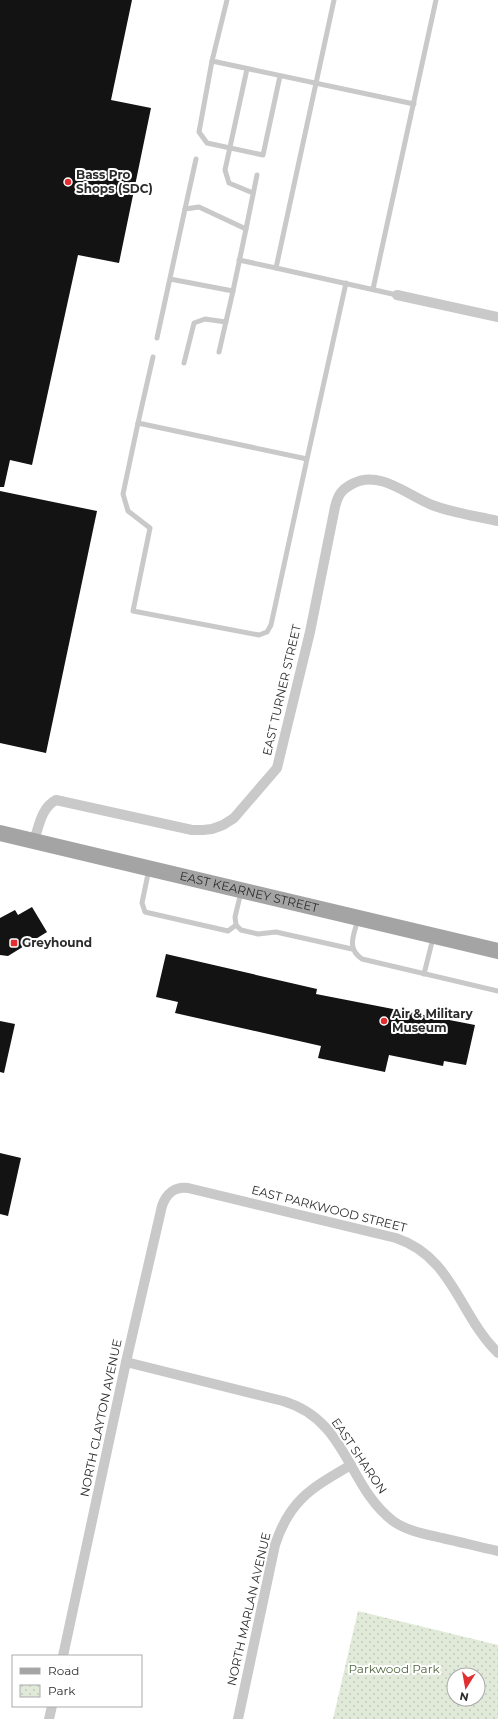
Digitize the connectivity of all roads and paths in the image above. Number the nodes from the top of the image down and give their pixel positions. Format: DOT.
graph roads {
  1 [pos="227,0"];
  2 [pos="334,0"];
  3 [pos="436,0"];
  4 [pos="212,61"];
  5 [pos="247,68"];
  6 [pos="280,76"];
  7 [pos="316,84"];
  8 [pos="414,104"];
  9 [pos="230,148"];
  10 [pos="196,158"];
  11 [pos="257,175"];
  12 [pos="253,193"];
  13 [pos="185,209"];
  14 [pos="246,229"];
  15 [pos="239,260"];
  16 [pos="276,268"];
  17 [pos="170,279"];
  18 [pos="346,284"];
  19 [pos="373,290"];
  20 [pos="232,291"];
  21 [pos="397,295"];
  22 [pos="498,317"];
  23 [pos="226,322"];
  24 [pos="157,338"];
  25 [pos="219,352"];
  26 [pos="153,357"];
  27 [pos="184,363"];
  28 [pos="138,423"];
  29 [pos="307,459"];
  30 [pos="498,521"];
  31 [pos="0,833"];
  32 [pos="34,842"];
  33 [pos="149,869"];
  34 [pos="241,890"];
  35 [pos="358,918"];
  36 [pos="236,925"];
  37 [pos="433,936"];
  38 [pos="352,949"];
  39 [pos="498,951"];
  40 [pos="424,974"];
  41 [pos="498,991"];
  42 [pos="173,1190"];
  43 [pos="498,1353"];
  44 [pos="126,1362"];
  45 [pos="352,1465"];
  46 [pos="498,1552"];
  47 [pos="63,1655"];
  48 [pos="52,1707"];
  49 [pos="49,1719"];
  50 [pos="238,1719"];
  1 -- 4 [label="lane"];
  2 -- 7 [label="lane"];
  3 -- 8 [label="lane"];
  4 -- 5 [label="lane"];
  4 -- 9 [label="lane"];
  5 -- 6 [label="lane"];
  5 -- 9 [label="lane"];
  6 -- 7 [label="lane"];
  6 -- 9 [label="lane"];
  7 -- 8 [label="lane"];
  7 -- 16 [label="lane"];
  8 -- 19 [label="lane"];
  9 -- 12 [label="lane"];
  10 -- 13 [label="lane"];
  11 -- 12 [label="lane"];
  12 -- 14 [label="lane"];
  13 -- 14 [label="lane"];
  13 -- 17 [label="lane"];
  14 -- 15 [label="lane"];
  15 -- 16 [label="lane"];
  15 -- 20 [label="lane"];
  16 -- 18 [label="lane"];
  17 -- 20 [label="lane"];
  17 -- 24 [label="lane"];
  18 -- 19 [label="lane"];
  18 -- 29 [label="lane"];
  19 -- 21 [label="lane"];
  20 -- 23 [label="lane"];
  21 -- 22 [label="street"];
  23 -- 25 [label="lane"];
  23 -- 27 [label="lane"];
  26 -- 28 [label="lane"];
  28 -- 29 [label="lane"];
  28 -- 29 [label="lane"];
  30 -- 32 [label="street, EAST TURNER STREET"];
  31 -- 32 [label="main road, EAST KEARNEY STREET"];
  32 -- 33 [label="main road, EAST KEARNEY STREET"];
  33 -- 34 [label="main road, EAST KEARNEY STREET"];
  33 -- 36 [label="lane"];
  34 -- 35 [label="main road, EAST KEARNEY STREET"];
  34 -- 36 [label="lane"];
  35 -- 37 [label="main road, EAST KEARNEY STREET"];
  35 -- 38 [label="lane"];
  36 -- 38 [label="lane"];
  37 -- 39 [label="main road, EAST KEARNEY STREET"];
  37 -- 40 [label="lane"];
  38 -- 40 [label="lane"];
  40 -- 41 [label="lane"];
  42 -- 43 [label="street, EAST PARKWOOD STREET"];
  42 -- 44 [label="street, NORTH CLAYTON AVENUE"];
  44 -- 45 [label="street, EAST SHARON"];
  44 -- 47 [label="street, NORTH CLAYTON AVENUE"];
  45 -- 46 [label="street, EAST SHARON"];
  45 -- 50 [label="street, NORTH MARLAN AVENUE"];
  48 -- 49 [label="street"];
}
